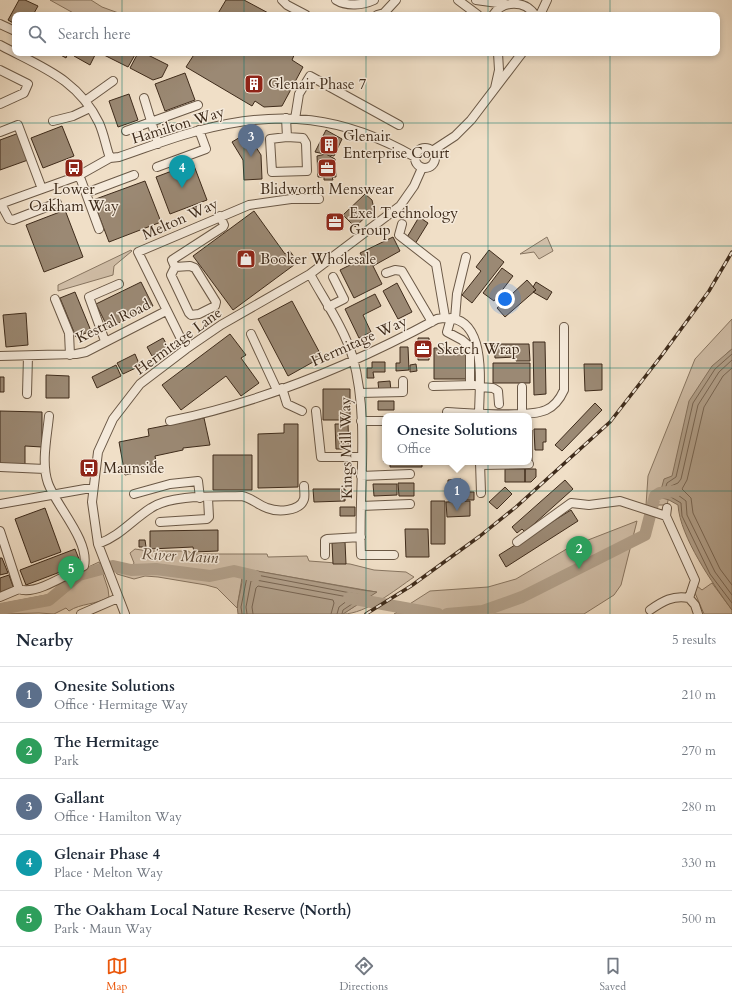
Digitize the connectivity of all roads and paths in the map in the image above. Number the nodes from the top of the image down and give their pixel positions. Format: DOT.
graph roads {
  1 [pos="282,0"];
  2 [pos="336,0"];
  3 [pos="374,0"];
  4 [pos="396,0"];
  5 [pos="458,0"];
  6 [pos="476,0"];
  7 [pos="547,0"];
  8 [pos="512,2"];
  9 [pos="300,12"];
  10 [pos="385,12"];
  11 [pos="474,12"];
  12 [pos="496,12"];
  13 [pos="532,12"];
  14 [pos="541,12"];
  15 [pos="0,24"];
  16 [pos="12,30"];
  17 [pos="0,45"];
  18 [pos="12,50"];
  19 [pos="24,56"];
  20 [pos="498,56"];
  21 [pos="520,56"];
  22 [pos="0,70"];
  23 [pos="113,81"];
  24 [pos="495,89"];
  25 [pos="144,98"];
  26 [pos="85,101"];
  27 [pos="0,104"];
  28 [pos="198,105"];
  29 [pos="90,108"];
  30 [pos="286,118"];
  31 [pos="295,119"];
  32 [pos="53,121"];
  33 [pos="152,121"];
  34 [pos="399,125"];
  35 [pos="199,130"];
  36 [pos="126,131"];
  37 [pos="0,132"];
  38 [pos="287,137"];
  39 [pos="158,144"];
  40 [pos="432,151"];
  41 [pos="416,157"];
  42 [pos="110,158"];
  43 [pos="156,167"];
  44 [pos="422,168"];
  45 [pos="134,175"];
  46 [pos="78,176"];
  47 [pos="42,189"];
  48 [pos="86,193"];
  49 [pos="319,199"];
  50 [pos="57,203"];
  51 [pos="0,204"];
  52 [pos="220,216"];
  53 [pos="402,224"];
  54 [pos="99,229"];
  55 [pos="466,257"];
  56 [pos="175,267"];
  57 [pos="386,273"];
  58 [pos="310,274"];
  59 [pos="333,277"];
  60 [pos="119,284"];
  61 [pos="55,299"];
  62 [pos="328,307"];
  63 [pos="166,311"];
  64 [pos="450,318"];
  65 [pos="432,322"];
  66 [pos="564,327"];
  67 [pos="251,334"];
  68 [pos="105,341"];
  69 [pos="186,349"];
  70 [pos="474,354"];
  71 [pos="70,355"];
  72 [pos="0,356"];
  73 [pos="28,356"];
  74 [pos="353,360"];
  75 [pos="403,381"];
  76 [pos="433,386"];
  77 [pos="476,386"];
  78 [pos="522,387"];
  79 [pos="280,389"];
  80 [pos="360,393"];
  81 [pos="27,394"];
  82 [pos="499,404"];
  83 [pos="302,411"];
  84 [pos="316,411"];
  85 [pos="447,412"];
  86 [pos="456,413"];
  87 [pos="475,413"];
  88 [pos="526,413"];
  89 [pos="532,414"];
  90 [pos="49,416"];
  91 [pos="170,421"];
  92 [pos="361,421"];
  93 [pos="382,421"];
  94 [pos="361,457"];
  95 [pos="480,465"];
  96 [pos="0,467"];
  97 [pos="45,469"];
  98 [pos="410,474"];
  99 [pos="361,476"];
  100 [pos="304,486"];
  101 [pos="92,489"];
  102 [pos="481,493"];
  103 [pos="54,494"];
  104 [pos="134,494"];
  105 [pos="204,498"];
  106 [pos="0,504"];
  107 [pos="410,504"];
  108 [pos="361,506"];
  109 [pos="160,522"];
  110 [pos="1,536"];
  111 [pos="361,537"];
  112 [pos="517,542"];
  113 [pos="98,544"];
  114 [pos="325,555"];
  115 [pos="394,555"];
  116 [pos="19,590"];
  117 [pos="0,597"];
  118 [pos="118,598"];
  119 [pos="689,598"];
  120 [pos="650,610"];
  121 [pos="81,614"];
  122 [pos="125,614"];
  123 [pos="698,614"];
  1 -- 9 [label="street"];
  2 -- 3 [label="street"];
  4 -- 10 [label="street"];
  5 -- 11 [label="street"];
  6 -- 8 [label="street"];
  7 -- 14 [label="street"];
  8 -- 12 [label="street"];
  8 -- 13 [label="street"];
  15 -- 16 [label="street"];
  17 -- 18 [label="street"];
  19 -- 26 [label="street"];
  20 -- 24 [label="street"];
  21 -- 24 [label="street"];
  22 -- 27 [label="street"];
  23 -- 26 [label="street"];
  24 -- 40 [label="street"];
  25 -- 33 [label="street"];
  26 -- 29 [label="street"];
  28 -- 33 [label="street"];
  29 -- 32 [label="street"];
  29 -- 42 [label="street"];
  30 -- 31 [label="street, Hamilton Way"];
  30 -- 35 [label="street, Hamilton Way"];
  30 -- 38 [label="street"];
  31 -- 34 [label="street"];
  31 -- 41 [label="street, Hamilton Way"];
  33 -- 36 [label="street"];
  33 -- 39 [label="street"];
  35 -- 39 [label="street, Hamilton Way"];
  35 -- 43 [label="street"];
  37 -- 47 [label="street"];
  38 -- 38 [label="street"];
  39 -- 42 [label="street, Hamilton Way"];
  40 -- 41 [label="street"];
  40 -- 44 [label="street"];
  41 -- 44 [label="street"];
  42 -- 46 [label="street, Hamilton Way"];
  44 -- 58 [label="street, Hermitage Lane"];
  45 -- 48 [label="street"];
  46 -- 47 [label="street, Hamilton Way"];
  46 -- 48 [label="street"];
  47 -- 51 [label="street, Hamilton Way"];
  48 -- 54 [label="street"];
  49 -- 52 [label="street, Melton Way"];
  50 -- 51 [label="street"];
  52 -- 56 [label="street"];
  52 -- 63 [label="street, Melton Way"];
  53 -- 64 [label="street"];
  55 -- 64 [label="street"];
  56 -- 56 [label="street"];
  57 -- 65 [label="street"];
  58 -- 62 [label="street, Kings Mill Way"];
  58 -- 69 [label="street, Hermitage Lane"];
  59 -- 62 [label="street"];
  60 -- 68 [label="street"];
  61 -- 71 [label="street"];
  62 -- 74 [label="street, Kings Mill Way"];
  63 -- 68 [label="street, Kestral Road"];
  63 -- 69 [label="street, Melton Way"];
  64 -- 65 [label="street, Hermitage Way"];
  64 -- 70 [label="street"];
  64 -- 70 [label="street"];
  65 -- 74 [label="street, Hermitage Way"];
  66 -- 89 [label="street"];
  67 -- 79 [label="street"];
  68 -- 71 [label="street, Kestral Road"];
  69 -- 101 [label="street, Hermitage Lane"];
  70 -- 77 [label="street"];
  71 -- 73 [label="street, Kestral Road"];
  72 -- 73 [label="street, Kestral Road"];
  73 -- 81 [label="street"];
  74 -- 79 [label="street, Hermitage Way"];
  74 -- 80 [label="street, Kings Mill Way"];
  75 -- 80 [label="street"];
  76 -- 77 [label="street"];
  77 -- 82 [label="street"];
  77 -- 87 [label="street"];
  78 -- 88 [label="street"];
  79 -- 83 [label="street"];
  79 -- 91 [label="street, Hermitage Way"];
  80 -- 92 [label="street, Kings Mill Way"];
  84 -- 94 [label="street"];
  85 -- 86 [label="street"];
  90 -- 97 [label="street"];
  92 -- 93 [label="street"];
  92 -- 94 [label="street, Kings Mill Way"];
  94 -- 99 [label="street, Kings Mill Way"];
  95 -- 102 [label="street"];
  96 -- 97 [label="street"];
  97 -- 103 [label="street"];
  98 -- 99 [label="street"];
  99 -- 108 [label="street, Kings Mill Way"];
  100 -- 105 [label="street"];
  101 -- 103 [label="street"];
  101 -- 113 [label="street, Hermitage Lane"];
  103 -- 106 [label="street"];
  103 -- 116 [label="street"];
  104 -- 105 [label="street"];
  105 -- 109 [label="street"];
  105 -- 113 [label="street"];
  107 -- 108 [label="street"];
  108 -- 111 [label="street, Kings Mill Way"];
  110 -- 116 [label="street"];
  111 -- 114 [label="street"];
  111 -- 115 [label="street, Kings Mill Way"];
  112 -- 119 [label="street"];
  113 -- 118 [label="street, Hermitage Lane"];
  116 -- 117 [label="street"];
  118 -- 121 [label="street"];
  118 -- 122 [label="street, Hermitage Lane"];
  119 -- 120 [label="street"];
  119 -- 123 [label="street"];
}
